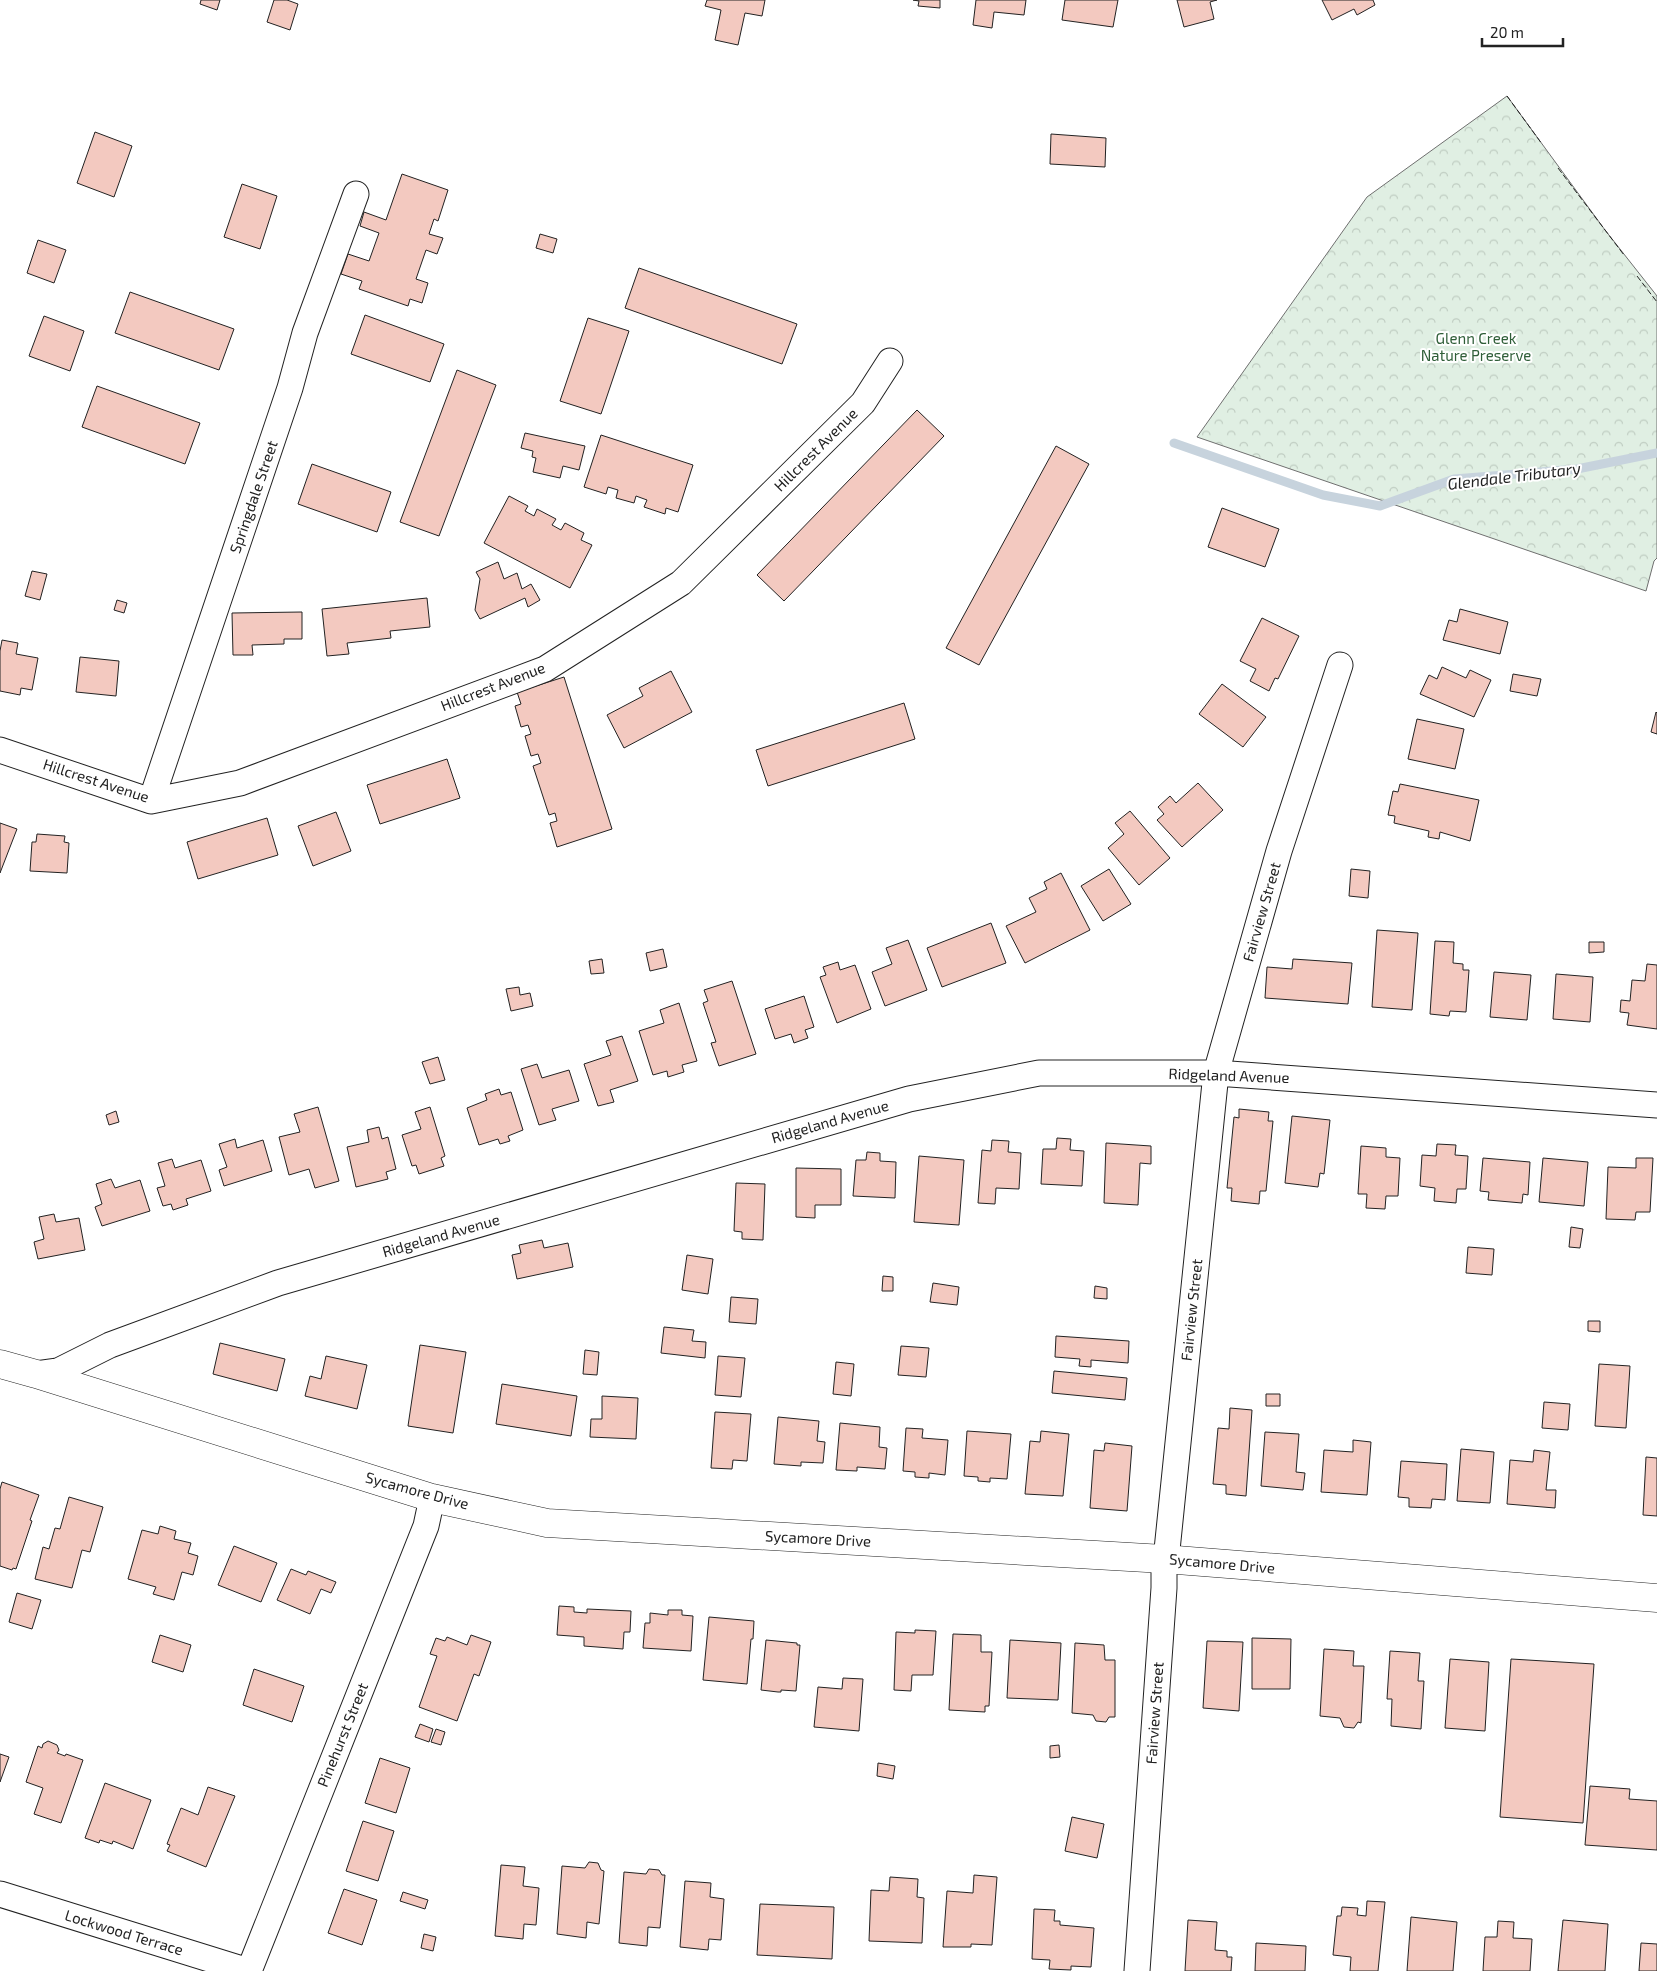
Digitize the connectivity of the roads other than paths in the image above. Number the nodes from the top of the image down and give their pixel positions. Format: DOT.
graph roads {
  1 [pos="356,194"];
  2 [pos="890,360"];
  3 [pos="1340,665"];
  4 [pos="0,750"];
  5 [pos="151,801"];
  6 [pos="1216,1073"];
  7 [pos="1657,1105"];
  8 [pos="0,1364"];
  9 [pos="36,1374"];
  10 [pos="432,1498"];
  11 [pos="1164,1559"];
  12 [pos="1657,1598"];
  13 [pos="0,1894"];
  14 [pos="249,1971"];
  15 [pos="1137,1971"];
  1 -- 5 [label="street, Springdale Street"];
  2 -- 5 [label="street, Hillcrest Avenue"];
  3 -- 6 [label="street, Fairview Street"];
  4 -- 5 [label="street, Hillcrest Avenue"];
  6 -- 7 [label="street, Ridgeland Avenue"];
  6 -- 9 [label="street, Ridgeland Avenue"];
  6 -- 11 [label="street, Fairview Street"];
  8 -- 9 [label="street, Sycamore Drive"];
  9 -- 10 [label="street, Sycamore Drive"];
  10 -- 11 [label="street, Sycamore Drive"];
  10 -- 14 [label="street, Pinehurst Street"];
  11 -- 12 [label="street, Sycamore Drive"];
  11 -- 15 [label="street, Fairview Street"];
  13 -- 14 [label="street, Lockwood Terrace"];
}
